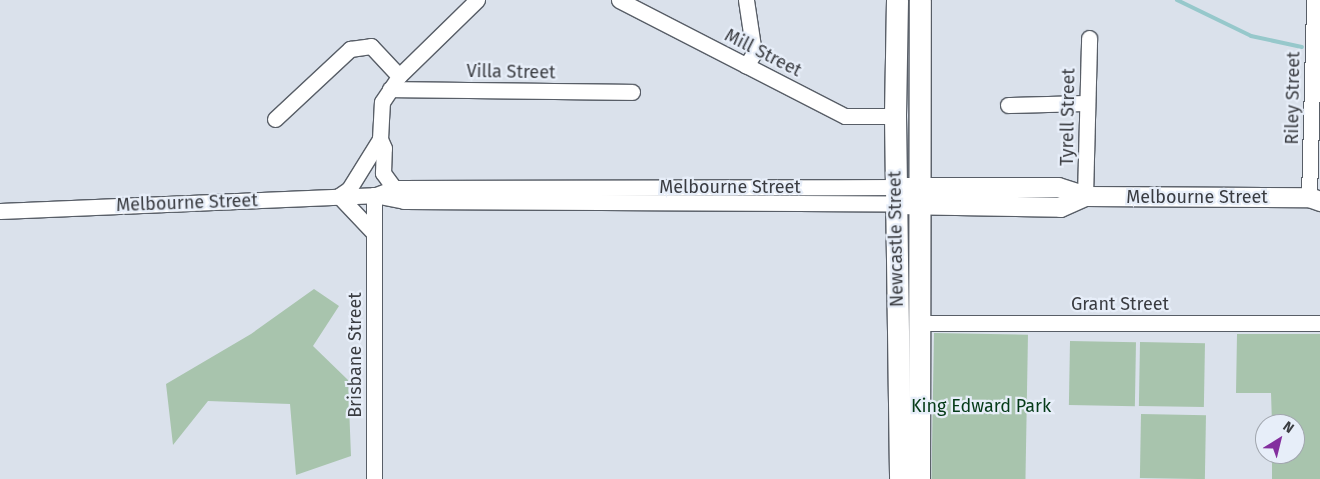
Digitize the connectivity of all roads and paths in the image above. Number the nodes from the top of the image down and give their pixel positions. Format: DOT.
graph roads {
  1 [pos="477,0"];
  2 [pos="619,0"];
  3 [pos="746,0"];
  4 [pos="897,0"];
  5 [pos="920,0"];
  6 [pos="1314,0"];
  7 [pos="1089,38"];
  8 [pos="746,66"];
  9 [pos="399,76"];
  10 [pos="390,89"];
  11 [pos="632,92"];
  12 [pos="1087,103"];
  13 [pos="1008,105"];
  14 [pos="895,116"];
  15 [pos="275,120"];
  16 [pos="380,139"];
  17 [pos="394,188"];
  18 [pos="374,195"];
  19 [pos="896,195"];
  20 [pos="339,196"];
  21 [pos="918,196"];
  22 [pos="1085,196"];
  23 [pos="1316,197"];
  24 [pos="0,211"];
  25 [pos="373,232"];
  26 [pos="920,322"];
  27 [pos="1320,323"];
  28 [pos="374,479"];
  29 [pos="900,479"];
  30 [pos="919,479"];
  1 -- 9 [label="street"];
  2 -- 8 [label="street, Mill Street"];
  3 -- 8 [label="street"];
  4 -- 14 [label="highway, Newcastle Street"];
  5 -- 21 [label="highway, Newcastle Street"];
  6 -- 23 [label="street, Riley Street"];
  7 -- 12 [label="street, Tyrell Street"];
  8 -- 14 [label="street, Mill Street"];
  9 -- 10 [label="street"];
  9 -- 15 [label="street"];
  10 -- 11 [label="street, Villa Street"];
  10 -- 16 [label="street"];
  12 -- 13 [label="street"];
  12 -- 22 [label="street, Tyrell Street"];
  14 -- 19 [label="highway, Newcastle Street"];
  16 -- 17 [label="street"];
  16 -- 20 [label="street"];
  17 -- 18 [label="street, Melbourne Street"];
  17 -- 19 [label="street, Melbourne Street"];
  18 -- 19 [label="street, Melbourne Street"];
  18 -- 20 [label="street, Melbourne Street"];
  18 -- 25 [label="street, Brisbane Street"];
  19 -- 21 [label="main road, Melbourne Street"];
  19 -- 29 [label="highway, Newcastle Street"];
  20 -- 24 [label="street, Melbourne Street"];
  20 -- 25 [label="street"];
  21 -- 22 [label="main road, Melbourne Street"];
  21 -- 26 [label="highway, Newcastle Street"];
  22 -- 23 [label="main road, Melbourne Street"];
  25 -- 28 [label="street, Brisbane Street"];
  26 -- 27 [label="street, Grant Street"];
  26 -- 30 [label="highway, Newcastle Street"];
}
